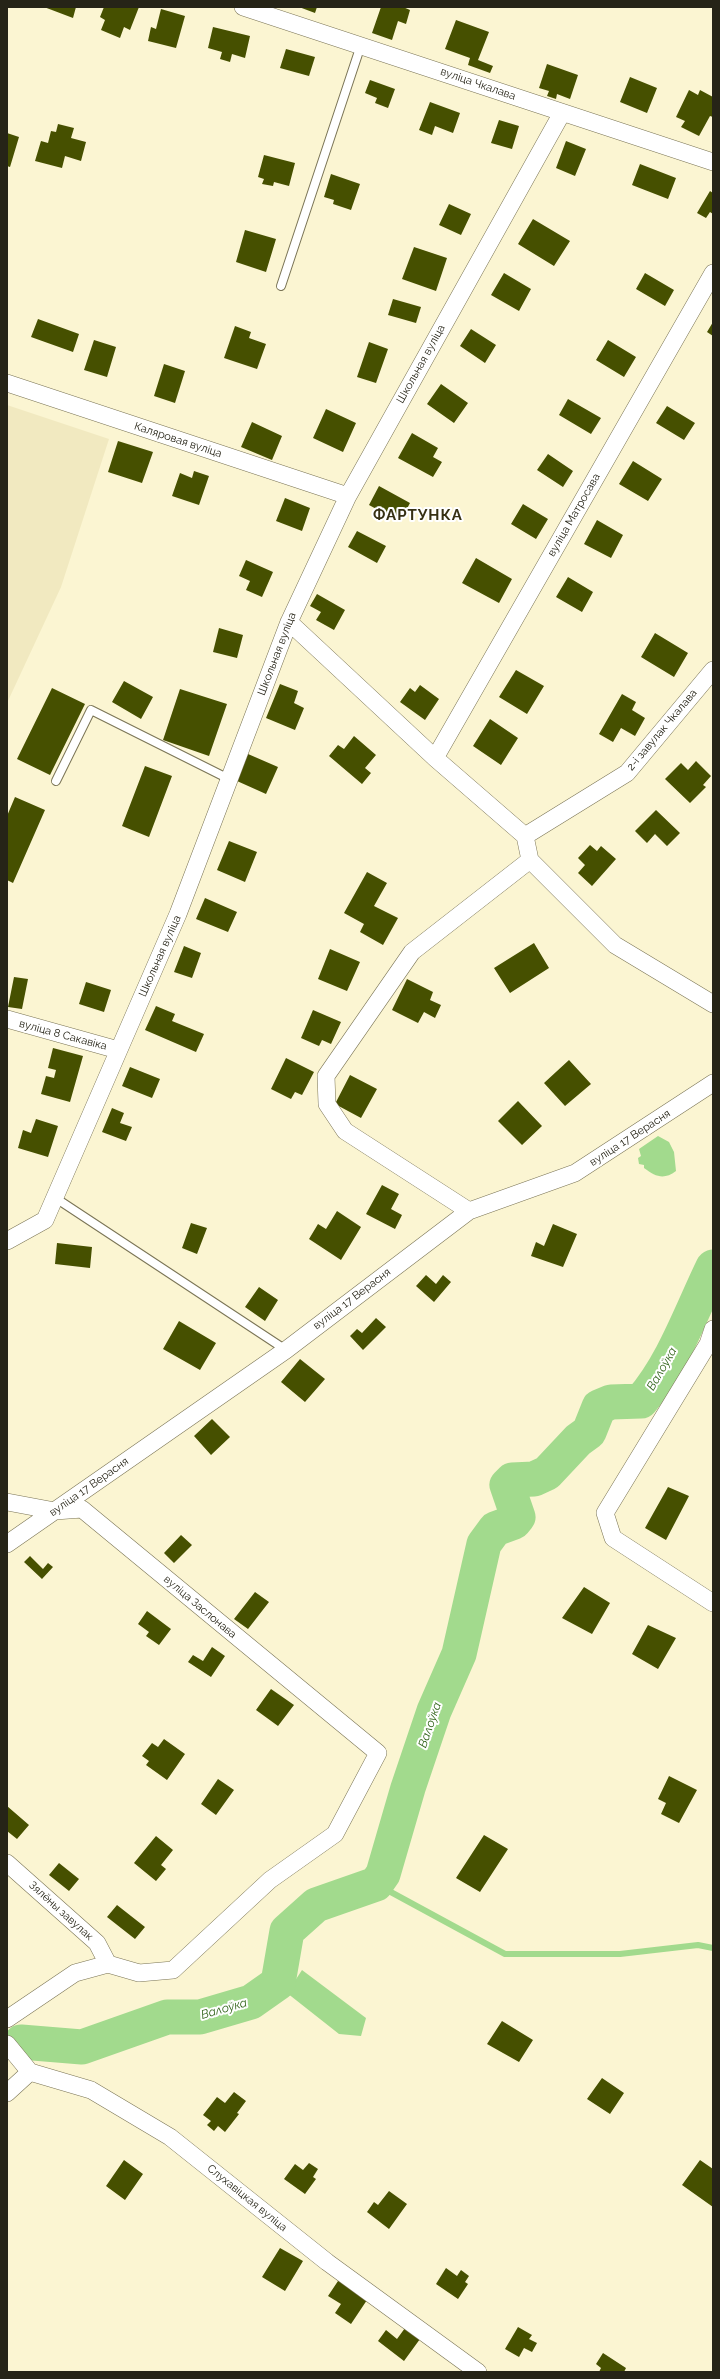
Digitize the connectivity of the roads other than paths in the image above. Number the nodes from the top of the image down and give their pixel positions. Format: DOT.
graph roads {
  1 [pos="243,7"];
  2 [pos="361,45"];
  3 [pos="562,113"];
  4 [pos="713,162"];
  5 [pos="713,273"];
  6 [pos="281,286"];
  7 [pos="7,383"];
  8 [pos="348,496"];
  9 [pos="289,622"];
  10 [pos="713,670"];
  11 [pos="435,758"];
  12 [pos="229,779"];
  13 [pos="56,781"];
  14 [pos="525,836"];
  15 [pos="530,860"];
  16 [pos="713,1004"];
  17 [pos="7,1019"];
  18 [pos="118,1050"];
  19 [pos="713,1083"];
  20 [pos="54,1196"];
  21 [pos="470,1211"];
  22 [pos="7,1241"];
  23 [pos="713,1328"];
  24 [pos="286,1350"];
  25 [pos="7,1502"];
  26 [pos="55,1511"];
  27 [pos="7,1544"];
  28 [pos="713,1603"];
  29 [pos="7,1862"];
  30 [pos="108,1964"];
  31 [pos="7,2019"];
  32 [pos="7,2044"];
  33 [pos="30,2072"];
  34 [pos="7,2094"];
  35 [pos="478,2372"];
  1 -- 2 [label="street, вуліца Чкалава"];
  2 -- 3 [label="street, вуліца Чкалава"];
  2 -- 6 [label="lane"];
  3 -- 4 [label="street, вуліца Чкалава"];
  3 -- 8 [label="street, Школьная вуліца"];
  5 -- 11 [label="street, вуліца Матросава"];
  7 -- 8 [label="street, Каляровая вуліца"];
  8 -- 9 [label="street, Школьная вуліца"];
  9 -- 11 [label="street"];
  9 -- 12 [label="street, Школьная вуліца"];
  10 -- 14 [label="street, 2-і завулак Чкалава"];
  11 -- 14 [label="street"];
  12 -- 13 [label="lane"];
  12 -- 18 [label="street, Школьная вуліца"];
  14 -- 15 [label="street"];
  15 -- 16 [label="street"];
  15 -- 21 [label="street"];
  17 -- 18 [label="street, вуліца 8 Сакавіка"];
  18 -- 20 [label="street, Школьная вуліца"];
  19 -- 21 [label="street, вуліца 17 Верасня"];
  20 -- 22 [label="street, Школьная вуліца"];
  20 -- 24 [label="lane"];
  21 -- 24 [label="street, вуліца 17 Верасня"];
  23 -- 28 [label="street"];
  24 -- 26 [label="street, вуліца 17 Верасня"];
  25 -- 26 [label="street, вуліца Заслонава"];
  26 -- 27 [label="street, вуліца 17 Верасня"];
  26 -- 30 [label="street, вуліца Заслонава"];
  29 -- 30 [label="street, Зялёны завулак"];
  30 -- 31 [label="street"];
  32 -- 33 [label="street"];
  33 -- 34 [label="street"];
  33 -- 35 [label="street, Слухавіцкая вуліца"];
}
